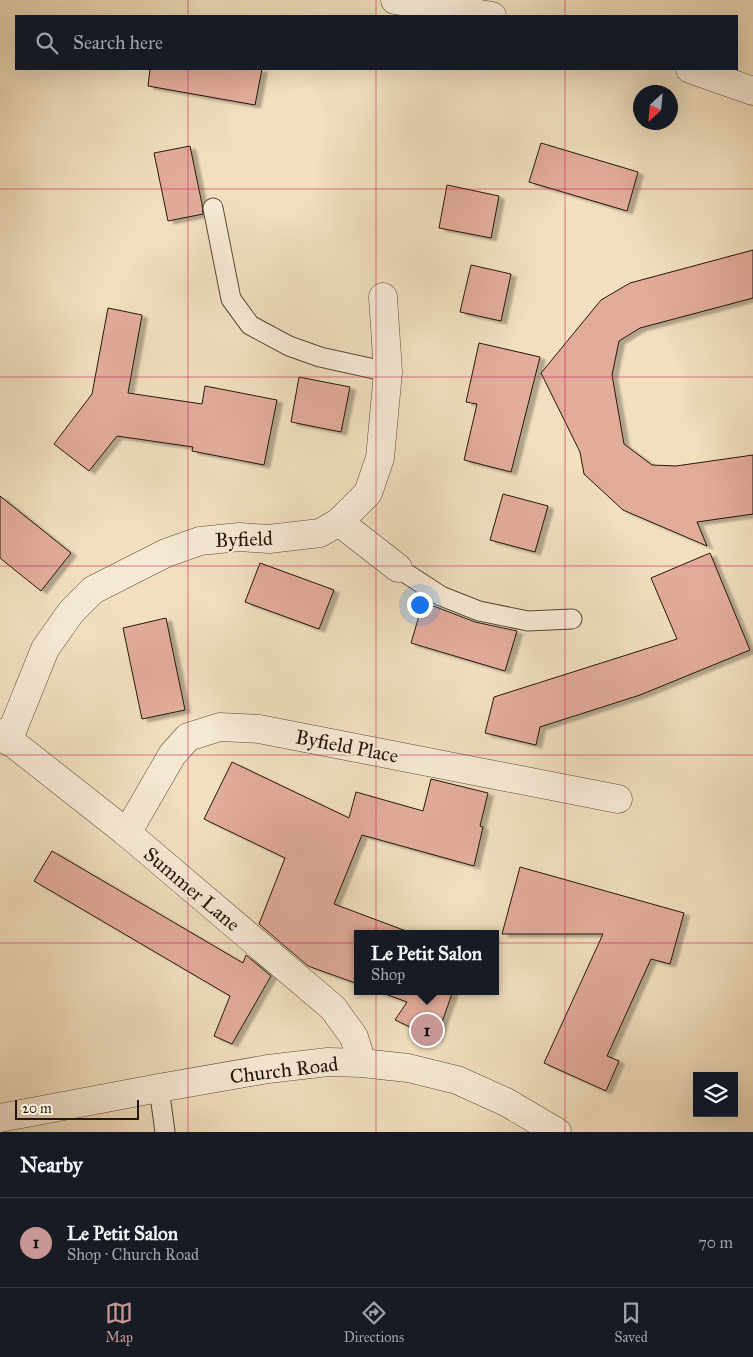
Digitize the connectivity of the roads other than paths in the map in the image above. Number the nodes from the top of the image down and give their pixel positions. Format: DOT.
graph roads {
  1 [pos="395,0"];
  2 [pos="486,15"];
  3 [pos="693,70"];
  4 [pos="753,91"];
  5 [pos="213,208"];
  6 [pos="383,297"];
  7 [pos="388,372"];
  8 [pos="339,522"];
  9 [pos="398,568"];
  10 [pos="572,619"];
  11 [pos="4,737"];
  12 [pos="618,799"];
  13 [pos="127,833"];
  14 [pos="362,1062"];
  15 [pos="160,1088"];
  16 [pos="0,1118"];
  17 [pos="165,1132"];
  18 [pos="557,1132"];
  1 -- 2 [label="street"];
  3 -- 4 [label="street"];
  5 -- 7 [label="lane"];
  6 -- 7 [label="street, Byfield"];
  7 -- 8 [label="street, Byfield"];
  8 -- 9 [label="street"];
  8 -- 11 [label="street, Byfield"];
  9 -- 10 [label="lane"];
  11 -- 13 [label="street, Summer Lane"];
  12 -- 13 [label="street, Byfield Place"];
  13 -- 14 [label="street, Summer Lane"];
  14 -- 15 [label="street, Church Road"];
  14 -- 18 [label="street, Church Road"];
  15 -- 16 [label="street, Church Road"];
  15 -- 17 [label="lane"];
}
